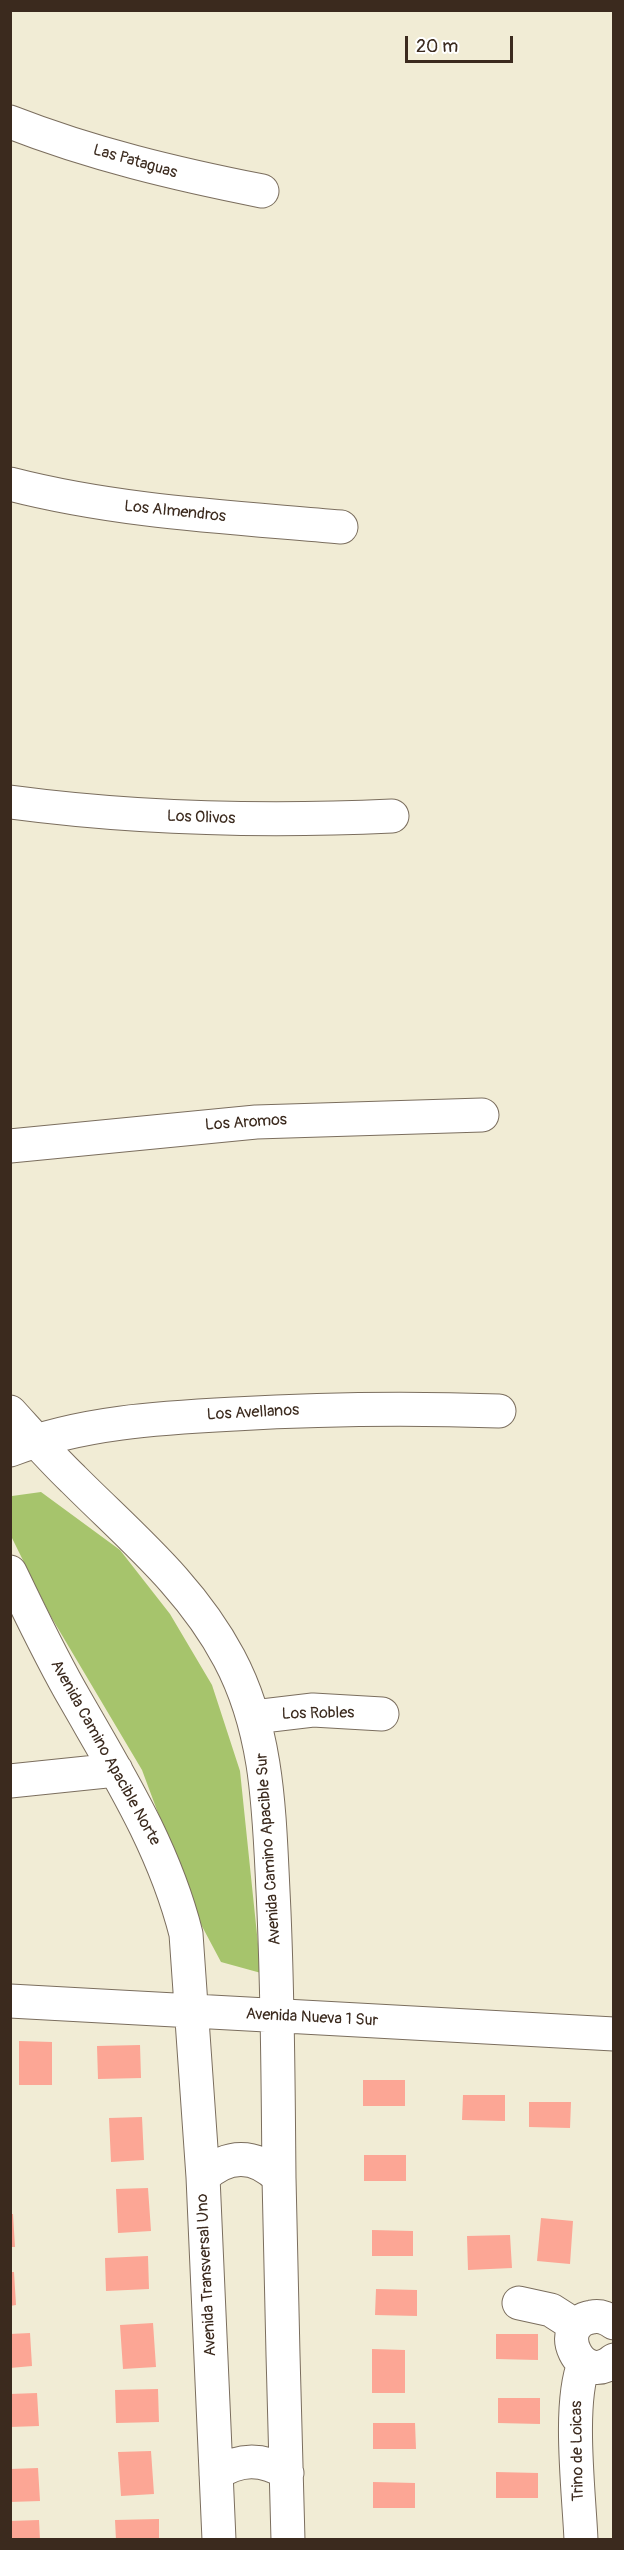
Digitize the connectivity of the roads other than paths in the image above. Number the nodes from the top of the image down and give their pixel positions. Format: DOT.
graph roads {
  1 [pos="10,122"];
  2 [pos="262,191"];
  3 [pos="10,484"];
  4 [pos="340,527"];
  5 [pos="10,802"];
  6 [pos="392,816"];
  7 [pos="482,1115"];
  8 [pos="10,1146"];
  9 [pos="499,1411"];
  10 [pos="10,1412"];
  11 [pos="23,1445"];
  12 [pos="10,1572"];
  13 [pos="382,1714"];
  14 [pos="254,1717"];
  15 [pos="116,1770"];
  16 [pos="10,1781"];
  17 [pos="10,2001"];
  18 [pos="192,2011"];
  19 [pos="279,2016"];
  20 [pos="614,2034"];
  21 [pos="202,2177"];
  22 [pos="279,2178"];
  23 [pos="519,2303"];
  24 [pos="614,2323"];
  25 [pos="576,2326"];
  26 [pos="599,2362"];
  27 [pos="286,2473"];
  28 [pos="216,2474"];
  29 [pos="219,2540"];
  30 [pos="288,2540"];
  31 [pos="581,2540"];
  1 -- 2 [label="street, Las Pataguas"];
  3 -- 4 [label="street, Los Almendros"];
  5 -- 6 [label="street, Los Olivos"];
  7 -- 8 [label="street, Los Aromos"];
  9 -- 11 [label="street, Los Avellanos"];
  10 -- 11 [label="street, Avenida Camino Apacible Sur"];
  11 -- 14 [label="street, Avenida Camino Apacible Sur"];
  12 -- 15 [label="street, Avenida Camino Apacible Norte"];
  13 -- 14 [label="street, Los Robles"];
  14 -- 19 [label="street, Avenida Camino Apacible Sur"];
  15 -- 16 [label="street"];
  15 -- 18 [label="street, Avenida Camino Apacible Norte"];
  17 -- 18 [label="street, Avenida Nueva 1 Sur"];
  18 -- 19 [label="street, Avenida Nueva 1 Sur"];
  18 -- 21 [label="street, Avenida Transversal Uno"];
  19 -- 20 [label="street, Avenida Nueva 1 Sur"];
  19 -- 22 [label="street"];
  21 -- 22 [label="street"];
  21 -- 28 [label="street, Avenida Transversal Uno"];
  22 -- 27 [label="street"];
  23 -- 25 [label="street"];
  24 -- 25 [label="street"];
  25 -- 26 [label="street"];
  26 -- 31 [label="street, Trino de Loicas"];
  27 -- 28 [label="street"];
  27 -- 30 [label="street"];
  28 -- 29 [label="street, Avenida Transversal Uno"];
}
